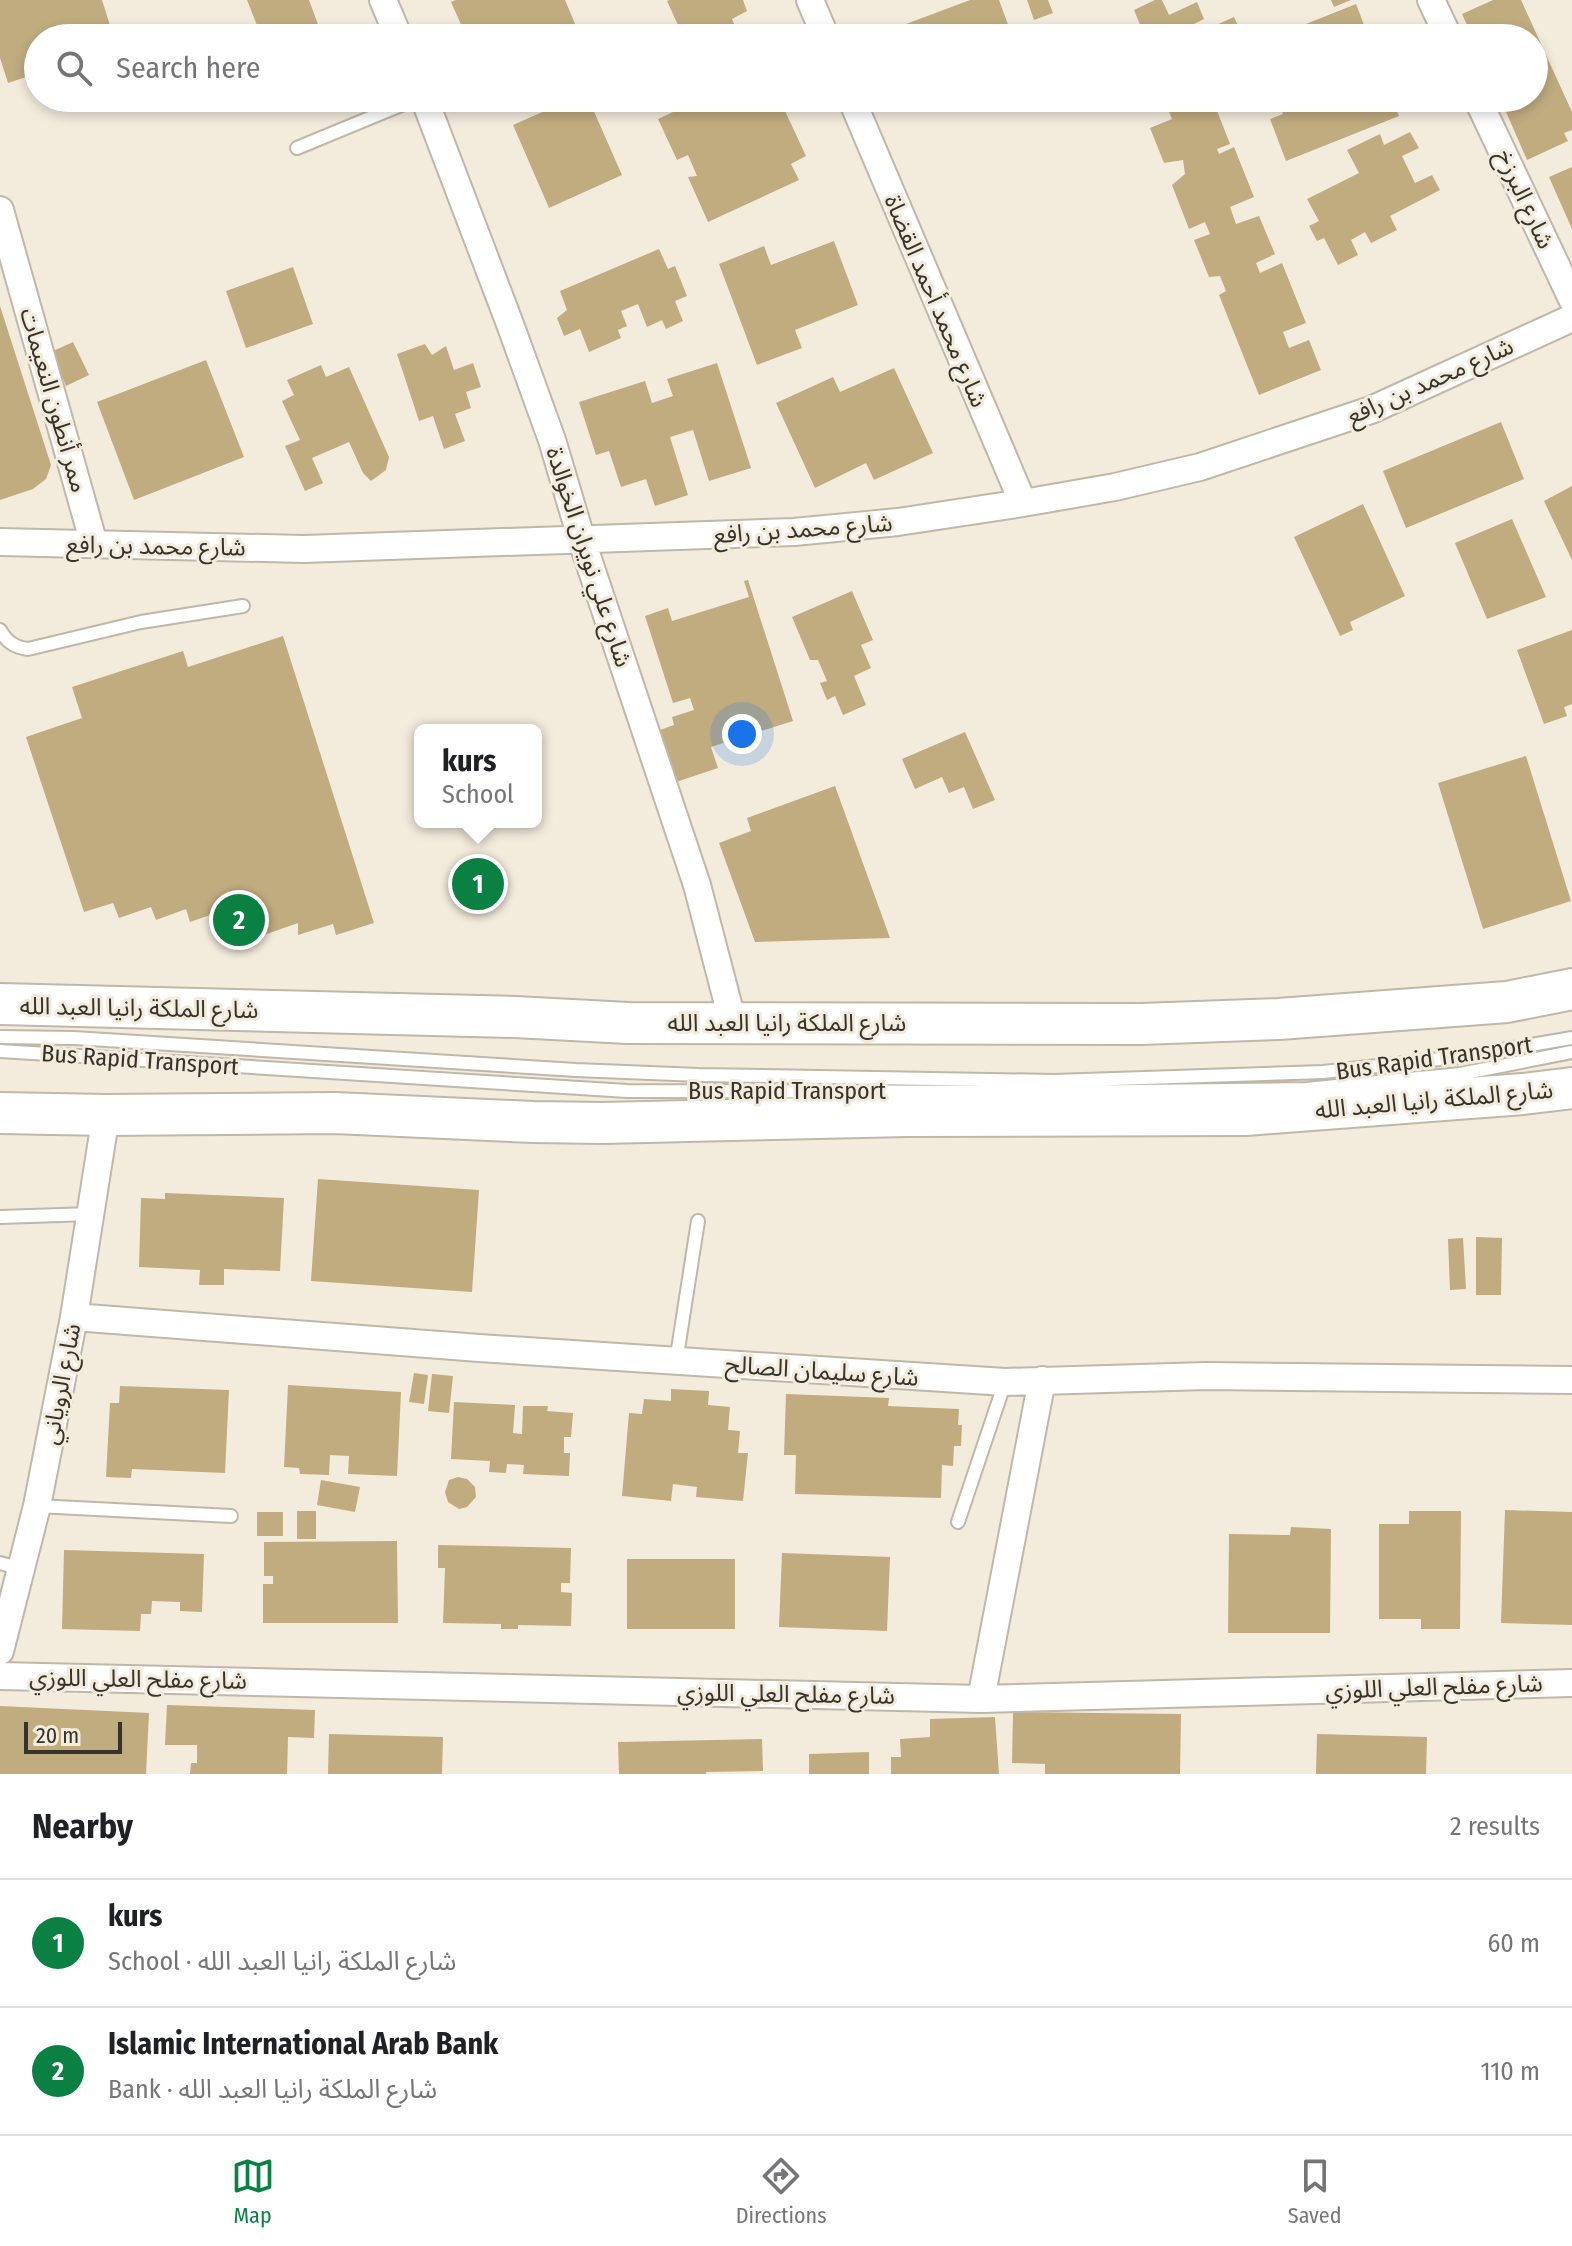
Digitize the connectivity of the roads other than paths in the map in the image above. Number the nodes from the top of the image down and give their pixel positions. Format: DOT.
graph roads {
  1 [pos="383,0"];
  2 [pos="810,0"];
  3 [pos="1431,0"];
  4 [pos="393,24"];
  5 [pos="820,24"];
  6 [pos="1442,24"];
  7 [pos="386,112"];
  8 [pos="426,112"];
  9 [pos="857,112"];
  10 [pos="1484,112"];
  11 [pos="297,148"];
  12 [pos="0,210"];
  13 [pos="1572,299"];
  14 [pos="1572,318"];
  15 [pos="1023,503"];
  16 [pos="582,541"];
  17 [pos="0,542"];
  18 [pos="94,544"];
  19 [pos="243,606"];
  20 [pos="0,630"];
  21 [pos="1572,989"];
  22 [pos="0,1010"];
  23 [pos="733,1023"];
  24 [pos="1572,1038"];
  25 [pos="0,1051"];
  26 [pos="1572,1052"];
  27 [pos="1572,1088"];
  28 [pos="0,1113"];
  29 [pos="106,1115"];
  30 [pos="91,1214"];
  31 [pos="0,1217"];
  32 [pos="698,1221"];
  33 [pos="74,1317"];
  34 [pos="676,1362"];
  35 [pos="1042,1380"];
  36 [pos="1572,1380"];
  37 [pos="1005,1382"];
  38 [pos="37,1506"];
  39 [pos="231,1516"];
  40 [pos="958,1522"];
  41 [pos="11,1566"];
  42 [pos="0,1651"];
  43 [pos="0,1676"];
  44 [pos="1572,1683"];
  45 [pos="981,1699"];
  1 -- 4 [label="street"];
  2 -- 5 [label="street"];
  3 -- 6 [label="street"];
  7 -- 11 [label="lane"];
  8 -- 16 [label="street, شارع علي نويران الخوالدة"];
  9 -- 15 [label="street, شارع محمد أحمد القضاة"];
  10 -- 13 [label="street, شارع البرزخ"];
  12 -- 18 [label="street, ممر أنطون النعيمات"];
  14 -- 15 [label="street, شارع محمد بن رافع"];
  15 -- 16 [label="street, شارع محمد بن رافع"];
  16 -- 18 [label="street, شارع محمد بن رافع"];
  16 -- 23 [label="street, شارع علي نويران الخوالدة"];
  17 -- 18 [label="street, شارع محمد بن رافع"];
  19 -- 20 [label="lane"];
  21 -- 23 [label="main road, شارع الملكة رانيا العبد الله"];
  22 -- 23 [label="main road, شارع الملكة رانيا العبد الله"];
  22 -- 24 [label="lane, Bus Rapid Transport"];
  25 -- 26 [label="lane, Bus Rapid Transport"];
  27 -- 29 [label="main road, شارع الملكة رانيا العبد الله"];
  28 -- 29 [label="main road, شارع الملكة رانيا العبد الله"];
  29 -- 30 [label="street, شارع الروياني"];
  30 -- 31 [label="lane"];
  30 -- 33 [label="street, شارع الروياني"];
  32 -- 34 [label="lane"];
  33 -- 34 [label="street, شارع سليمان الصالح"];
  33 -- 38 [label="street, شارع الروياني"];
  34 -- 37 [label="street, شارع سليمان الصالح"];
  35 -- 36 [label="street, شارع سليمان الصالح"];
  35 -- 37 [label="street, شارع سليمان الصالح"];
  35 -- 45 [label="street"];
  37 -- 40 [label="lane"];
  38 -- 39 [label="lane"];
  38 -- 41 [label="street, شارع الروياني"];
  41 -- 42 [label="street, شارع الروياني"];
  43 -- 45 [label="street, شارع مفلح العلي اللوزي"];
  44 -- 45 [label="street, شارع مفلح العلي اللوزي"];
}
